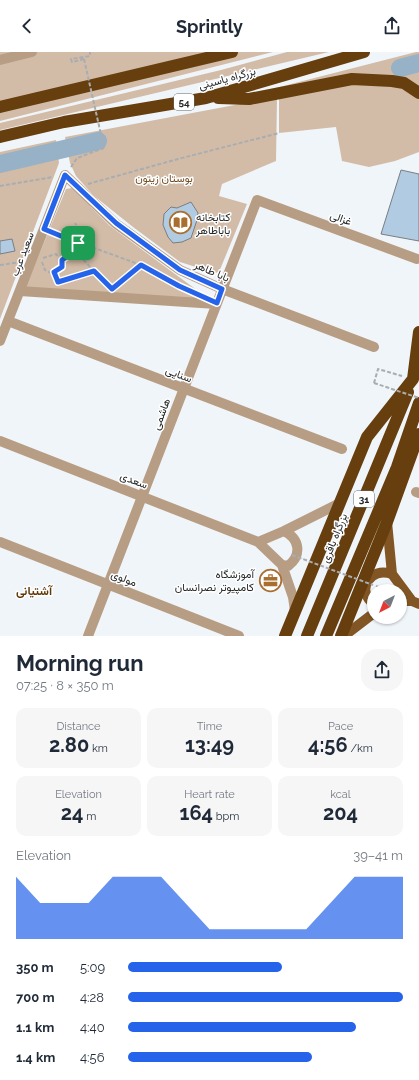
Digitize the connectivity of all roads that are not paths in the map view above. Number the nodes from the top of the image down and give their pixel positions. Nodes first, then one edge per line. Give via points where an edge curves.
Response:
1 (32, 52) edge
2 (232, 52) edge
3 (364, 52) edge
4 (0, 60) edge
5 (419, 93) edge
6 (206, 98) junction
7 (0, 107) edge
8 (0, 137) edge
9 (65, 175) joint
10 (257, 200) joint
11 (417, 259) dead end
12 (222, 289) junction
13 (20, 291) junction
14 (216, 304) junction
15 (8, 321) junction
16 (419, 332) edge
17 (0, 342) edge
18 (374, 347) dead end
19 (419, 361) edge
20 (413, 379) junction
21 (184, 388) junction
22 (419, 403) edge
23 (419, 434) edge
24 (0, 441) edge
25 (342, 449) dead end
26 (142, 496) junction
27 (340, 503) junction
28 (387, 522) junction
29 (284, 531) junction
30 (0, 542) edge
31 (258, 542) junction
32 (282, 565) junction
33 (392, 574) junction
34 (108, 584) junction
35 (367, 596) edge
36 (415, 603) edge
37 (295, 611) junction
38 (367, 618) edge
39 (88, 636) edge
40 (239, 636) edge
41 (285, 636) edge
42 (307, 636) edge
43 (326, 636) edge
44 (341, 636) edge
45 (344, 636) edge

1 - 4 street
2 - 7 highway
3 - 6 highway, بزرگراه یاسینی / 54
5 - 6 highway via 392,80 352,79 249,100
6 - 8 highway, بزرگراه یاسینی / 54 via 64,122
9 - 12 street, بابا طاهر via 116,223 180,270
9 - 13 street, سعید عرب
10 - 11 street, غزالی
10 - 12 street, هاشمی
12 - 14 street, هاشمی
12 - 18 street, بابا طاهر
13 - 14 street
13 - 15 street, سعید عرب
14 - 21 street, هاشمی
15 - 17 street, سعید عرب
15 - 21 street, سنایی
16 - 20 highway
19 - 20 highway, بزرگراه باقری / 31
20 - 27 highway via 367,437
20 - 42 highway, بزرگراه باقری / 31
21 - 25 street, سنایی
21 - 26 street, هاشمی
22 - 43 highway, 31 via 396,467
23 - 28 highway
24 - 26 street, سعدی
26 - 31 street, سعدی
26 - 34 street, هاشمی
27 - 29 street
27 - 37 highway
28 - 33 main road
28 - 44 highway
29 - 31 street
29 - 32 street via 294,539 298,551 293,562 288,566
30 - 34 street, مولوی
31 - 32 street
32 - 37 street
33 - 35 main road via 380,572 370,577 367,582
33 - 36 main road
34 - 39 street, هاشمی
34 - 40 street, مولوی
37 - 41 highway
38 - 45 main road

